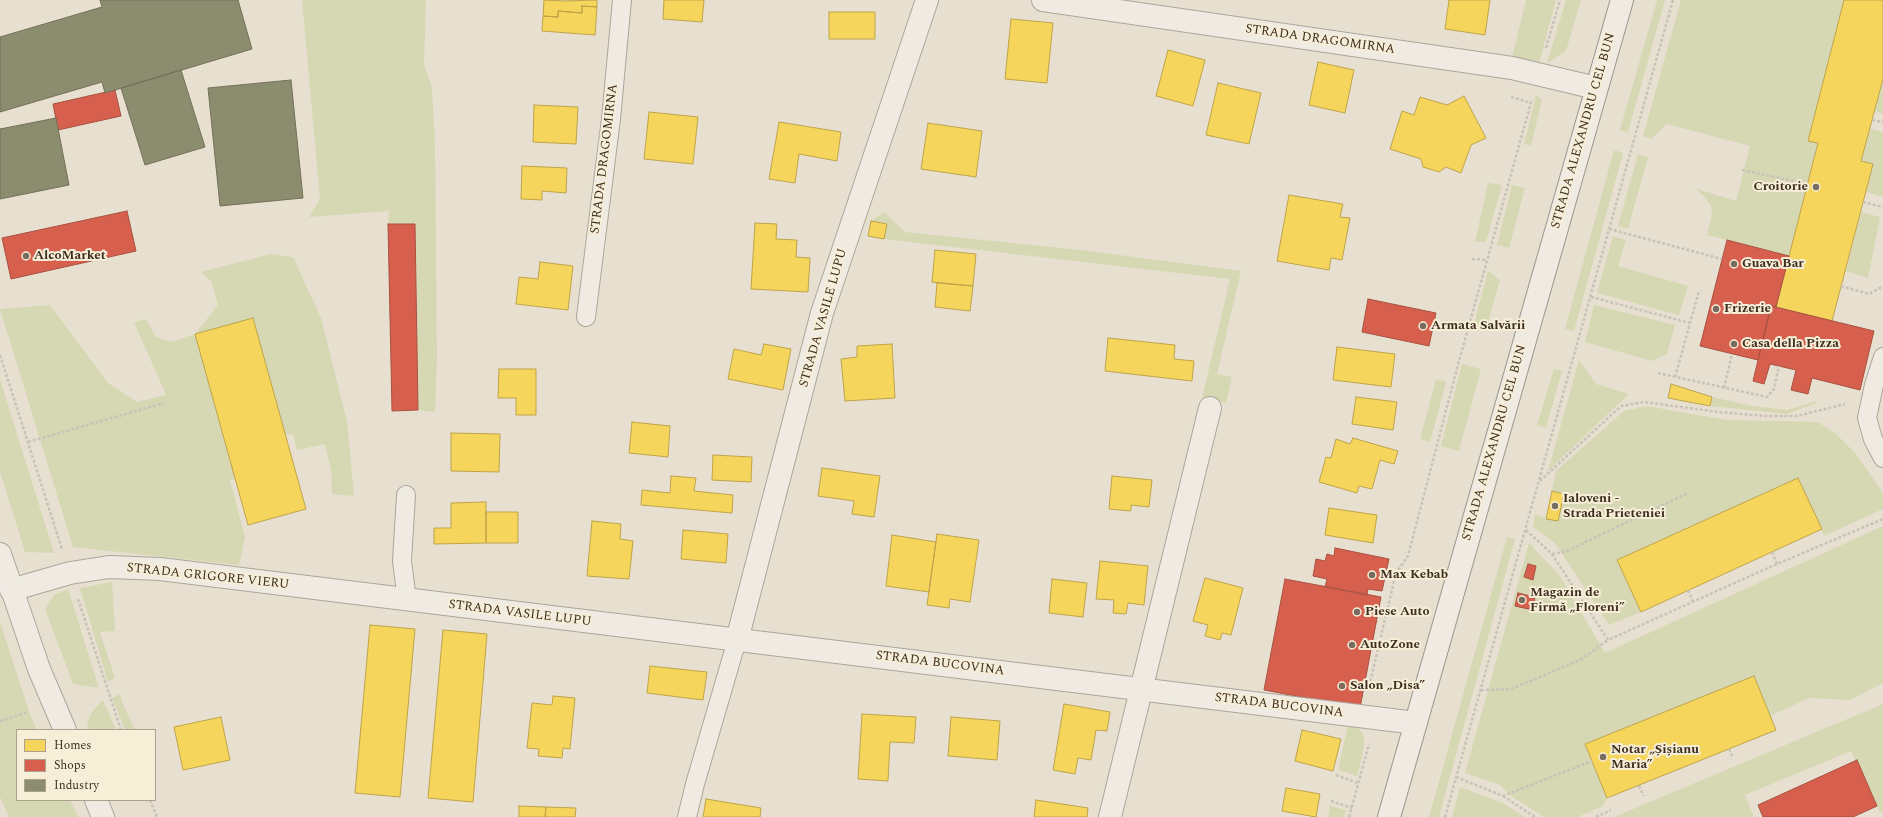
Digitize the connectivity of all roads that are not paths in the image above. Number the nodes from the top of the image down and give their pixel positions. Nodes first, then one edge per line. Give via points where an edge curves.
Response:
1 (622, 0) edge
2 (927, 0) edge
3 (1043, 0) edge
4 (1622, 0) edge
5 (1596, 88) junction
6 (586, 317) dead end
7 (1883, 357) edge
8 (1210, 408) dead end
9 (1883, 458) edge
10 (406, 495) dead end
11 (0, 554) edge
12 (11, 590) junction
13 (408, 600) junction
14 (737, 640) junction
15 (1142, 688) junction
16 (1416, 723) junction
17 (65, 729) edge
18 (96, 801) edge
19 (103, 817) edge
20 (687, 817) edge
21 (1110, 817) edge
22 (1389, 817) edge

1 - 6 lane, STRADA DRAGOMIRNA via 611,119
2 - 14 street, STRADA VASILE LUPU via 822,313
3 - 5 street, STRADA DRAGOMIRNA via 1512,68
4 - 5 street, STRADA ALEXANDRU CEL BUN
5 - 16 street, STRADA ALEXANDRU CEL BUN
7 - 9 lane via 1867,418 1873,439
8 - 15 street
10 - 13 lane via 402,561
11 - 12 street
12 - 13 street, STRADA GRIGORE VIERU via 70,573 109,567 160,569
12 - 17 street via 39,669
13 - 14 street, STRADA VASILE LUPU
14 - 15 street, STRADA BUCOVINA
14 - 20 lane, STRADA VASILE LUPU
15 - 16 street, STRADA BUCOVINA
15 - 21 street
16 - 22 street, STRADA ALEXANDRU CEL BUN
18 - 19 street

